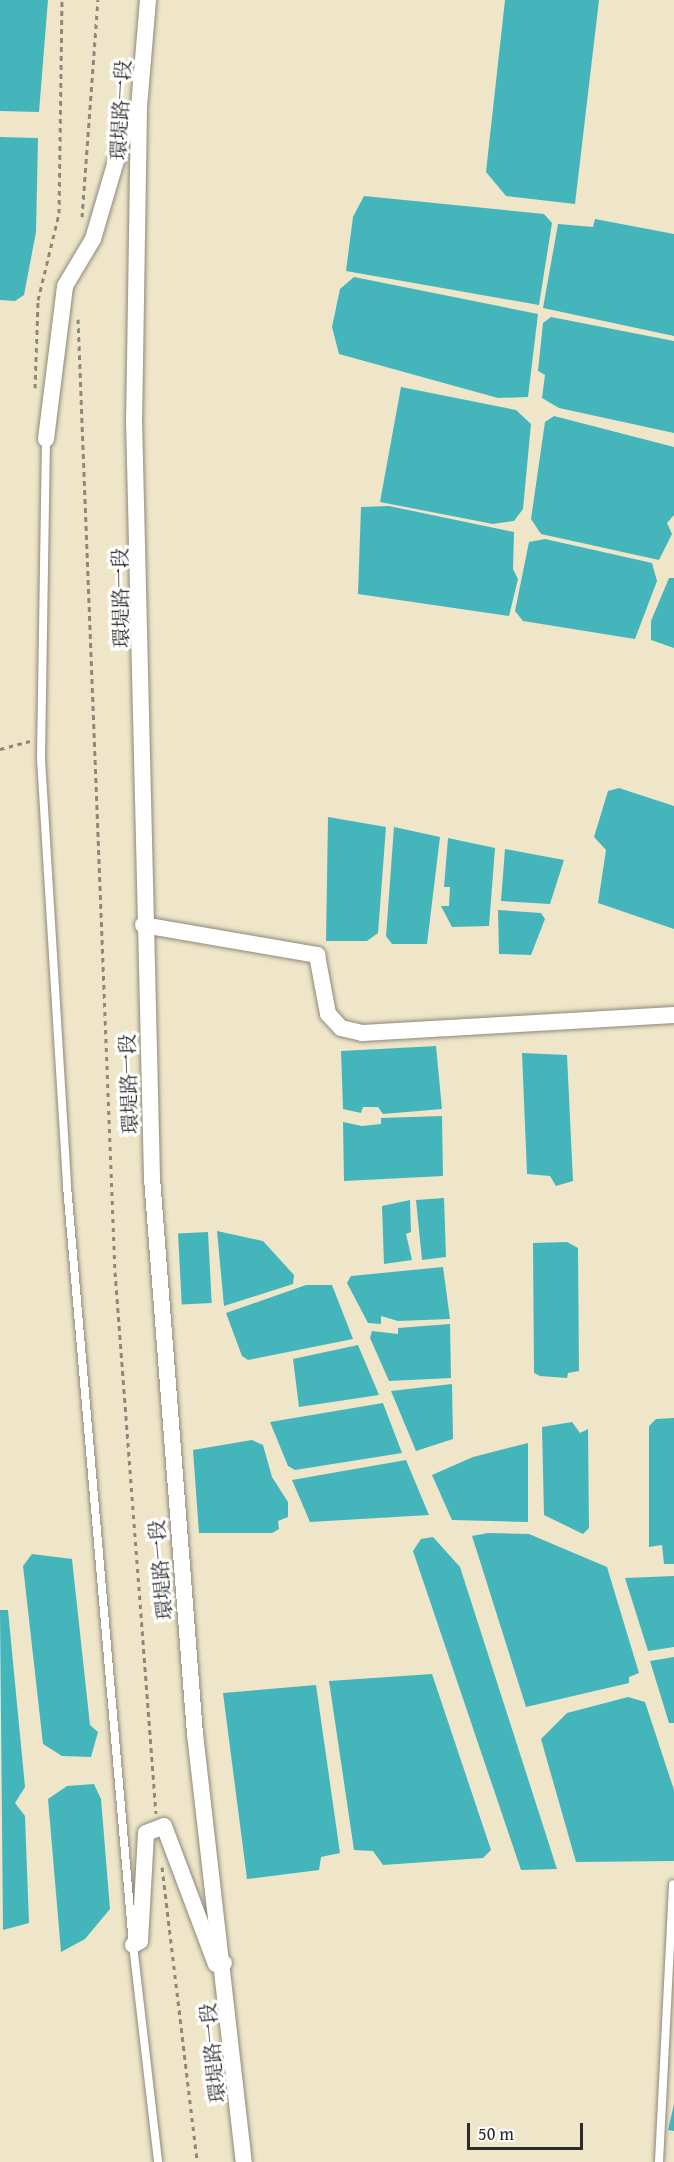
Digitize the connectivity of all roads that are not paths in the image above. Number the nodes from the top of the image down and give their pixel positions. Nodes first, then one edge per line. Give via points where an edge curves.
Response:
1 (148, 0) edge
2 (139, 108) junction
3 (46, 439) joint
4 (142, 925) junction
5 (674, 1015) edge
6 (674, 1884) edge
7 (133, 1945) junction
8 (225, 1963) junction
9 (158, 2162) edge
10 (244, 2162) edge
11 (659, 2162) edge

1 - 2 street, 環堤路一段
2 - 3 street via 129,117 93,239 65,286
2 - 4 street, 環堤路一段 via 135,419 142,585
3 - 7 lane via 41,739 67,1186
4 - 5 street via 317,955 328,1014 341,1028 362,1033
4 - 8 street, 環堤路一段 via 168,1410 195,1734
6 - 11 lane
7 - 8 street via 140,1941 146,1833 164,1826 216,1964
7 - 9 lane
8 - 10 street, 環堤路一段

